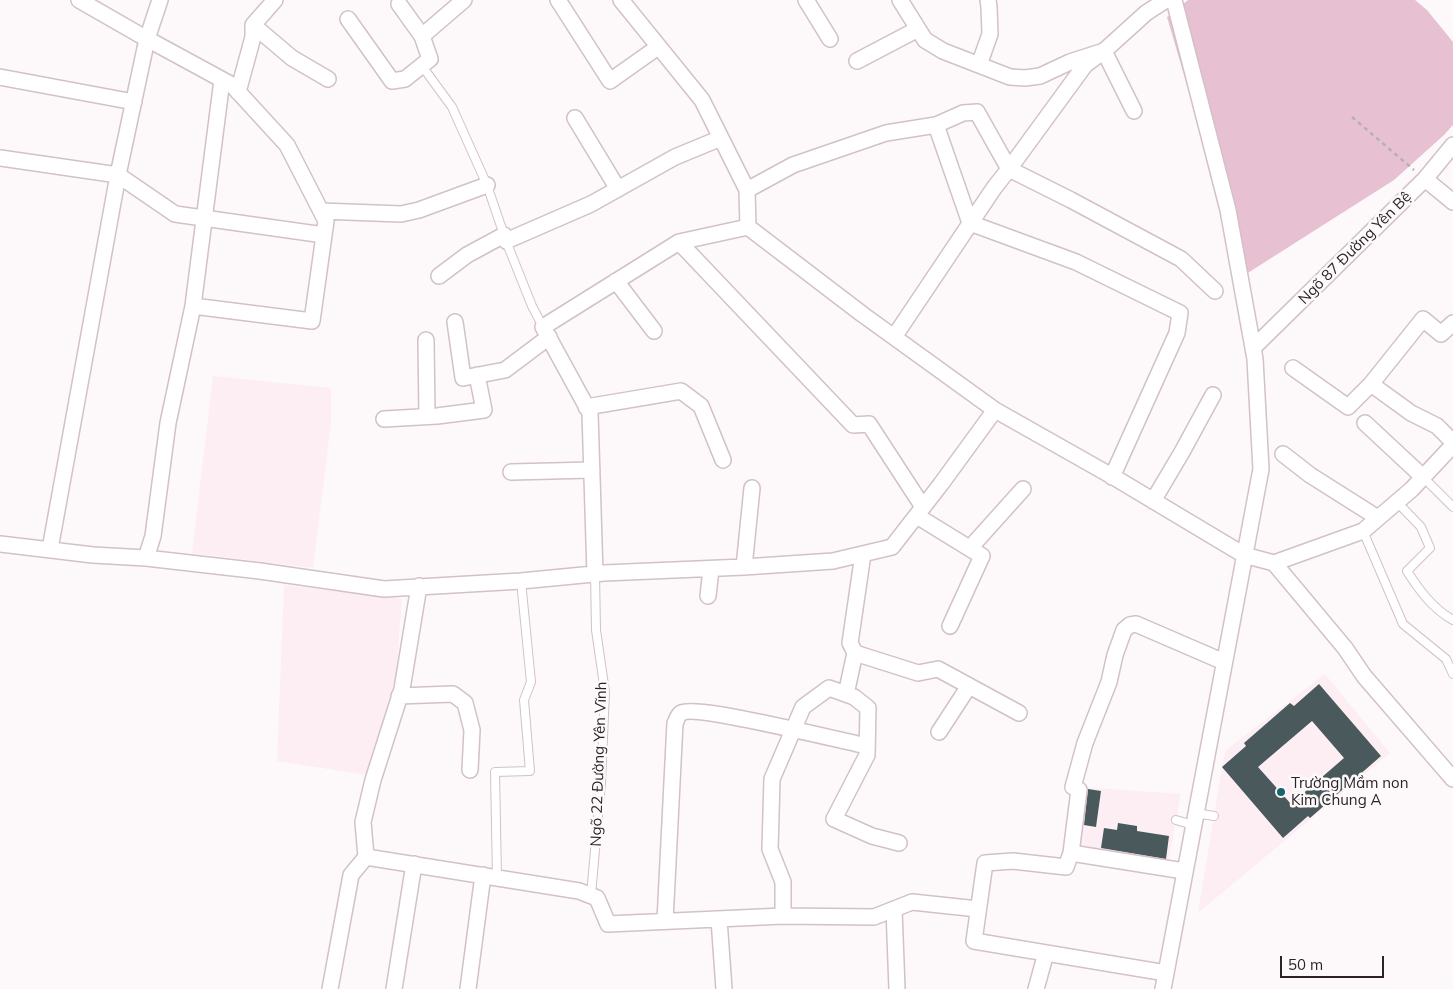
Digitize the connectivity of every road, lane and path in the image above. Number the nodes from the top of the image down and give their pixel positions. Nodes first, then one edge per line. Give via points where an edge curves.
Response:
1 (79, 0) edge
2 (160, 0) edge
3 (275, 0) edge
4 (464, 0) edge
5 (558, 0) edge
6 (621, 0) edge
7 (806, 0) edge
8 (900, 0) edge
9 (988, 0) edge
10 (1166, 0) edge
11 (1174, 0) edge
12 (399, 4) dead end
13 (348, 19) dead end
14 (254, 25) junction
15 (918, 30) junction
16 (422, 36) junction
17 (147, 39) junction
18 (830, 39) dead end
19 (658, 47) junction
20 (1104, 51) junction
21 (856, 61) dead end
22 (979, 65) junction
23 (422, 66) junction
24 (0, 77) edge
25 (328, 79) dead end
26 (222, 80) junction
27 (238, 92) junction
28 (134, 102) junction
29 (1134, 111) dead end
30 (1352, 117) dead end
31 (575, 118) dead end
32 (936, 125) junction
33 (721, 138) junction
34 (1453, 145) edge
35 (0, 158) edge
36 (1009, 169) junction
37 (118, 175) junction
38 (1425, 178) junction
39 (487, 185) junction
40 (618, 189) junction
41 (747, 190) junction
42 (1453, 202) edge
43 (321, 211) junction
44 (204, 218) junction
45 (970, 223) junction
46 (748, 227) junction
47 (324, 234) junction
48 (505, 238) junction
49 (679, 242) junction
50 (439, 276) dead end
51 (616, 281) junction
52 (1215, 291) dead end
53 (193, 306) junction
54 (455, 322) dead end
55 (1453, 323) edge
56 (546, 332) junction
57 (654, 332) dead end
58 (894, 337) junction
59 (426, 340) dead end
60 (1253, 348) junction
61 (1293, 368) dead end
62 (477, 375) junction
63 (1370, 384) junction
64 (1213, 395) dead end
65 (586, 406) junction
66 (995, 410) junction
67 (427, 416) junction
68 (384, 418) dead end
69 (1365, 423) dead end
70 (1453, 443) edge
71 (1283, 454) dead end
72 (723, 460) dead end
73 (592, 470) junction
74 (511, 472) dead end
75 (1112, 477) junction
76 (1423, 477) junction
77 (752, 488) dead end
78 (1023, 489) dead end
79 (1153, 501) junction
80 (1397, 502) junction
81 (1453, 507) edge
82 (920, 512) junction
83 (1378, 518) junction
84 (1364, 531) junction
85 (0, 544) edge
86 (970, 548) junction
87 (50, 549) junction
88 (863, 554) junction
89 (1244, 555) junction
90 (146, 558) junction
91 (1274, 563) junction
92 (744, 567) junction
93 (711, 568) junction
94 (595, 574) junction
95 (521, 582) junction
96 (419, 586) junction
97 (708, 596) dead end
98 (1453, 620) edge
99 (950, 626) dead end
100 (855, 653) junction
101 (1224, 662) junction
102 (1453, 674) edge
103 (969, 686) junction
104 (846, 694) junction
105 (399, 696) junction
106 (1019, 713) dead end
107 (793, 729) junction
108 (939, 732) dead end
109 (868, 746) junction
110 (470, 770) dead end
111 (1453, 779) edge
112 (1214, 816) dead end
113 (1194, 819) junction
114 (1176, 820) dead end
115 (899, 843) dead end
116 (1071, 853) junction
117 (366, 857) junction
118 (414, 864) junction
119 (1184, 871) junction
120 (490, 877) junction
121 (591, 895) junction
122 (894, 909) junction
123 (978, 909) junction
124 (783, 916) junction
125 (719, 919) junction
126 (665, 921) junction
127 (1046, 953) junction
128 (1166, 973) junction
129 (330, 989) edge
130 (394, 989) edge
131 (468, 989) edge
132 (724, 989) edge
133 (897, 989) edge
134 (1036, 989) edge
135 (1163, 989) edge

1 - 17 street
2 - 17 street
3 - 14 street
4 - 16 street
5 - 19 street via 610,81
6 - 19 street
7 - 18 street
8 - 15 street
9 - 22 street via 990,34
10 - 20 street via 1146,13
11 - 60 street via 1228,210
12 - 16 street
13 - 23 street via 392,81 405,80
14 - 25 street via 292,58
14 - 27 street
15 - 21 street
15 - 22 street via 925,40 944,51
16 - 23 street via 430,59
17 - 26 street
17 - 28 street
19 - 33 street via 702,100
20 - 22 street via 1040,76 1025,78 1010,77
20 - 29 street
20 - 36 street via 1085,65
23 - 39 lane via 452,107
24 - 28 street
26 - 27 street
26 - 44 street
27 - 43 street via 286,145
28 - 37 street
30 - 38 path
31 - 40 street
32 - 36 street via 963,113 977,112
32 - 41 street via 886,133 793,165
32 - 45 street
33 - 40 street
33 - 41 street
34 - 38 street, Ngõ 87 Đường Yên Bệ
35 - 37 street
36 - 45 street
36 - 52 street via 1181,259
37 - 44 street via 175,214
37 - 87 street
38 - 42 street
38 - 60 street, Ngõ 87 Đường Yên Bệ
39 - 43 street via 401,214
39 - 48 lane
40 - 48 street via 592,204
41 - 46 street
43 - 47 street via 326,220
44 - 47 street
44 - 53 street
45 - 58 street
45 - 75 street via 1076,262 1180,313 1177,333
46 - 49 street
46 - 58 street
47 - 53 street via 312,321
48 - 50 street via 467,255
48 - 56 lane
49 - 51 street
49 - 82 street via 853,425 869,424
51 - 56 street
51 - 57 street
53 - 90 street via 168,423 154,536
54 - 62 street via 463,378
55 - 63 street via 1442,334 1423,319
56 - 62 street via 506,370
56 - 65 street
58 - 66 street
59 - 67 street
60 - 89 street via 1261,469
61 - 63 street via 1348,406
62 - 67 street via 484,410
63 - 70 street via 1411,413 1437,426
64 - 79 street
65 - 72 street via 682,390 701,406
65 - 73 street via 590,413
66 - 75 street
66 - 82 street
67 - 68 street
69 - 76 street
70 - 76 street
71 - 83 street
73 - 74 street
73 - 94 street
75 - 79 street
76 - 80 street
76 - 81 lane
77 - 92 street
78 - 86 street
79 - 89 street
80 - 83 street
80 - 98 lane via 1421,527 1430,548 1407,571 1442,615
82 - 86 street
82 - 88 street via 892,547
83 - 84 street
84 - 91 street
84 - 102 lane via 1403,624 1446,659
85 - 87 street
86 - 99 street via 982,556
87 - 90 street
88 - 92 street via 833,561
88 - 100 street via 850,643
89 - 91 street
89 - 101 street
90 - 96 street via 384,589
91 - 111 street via 1345,648 1364,676
92 - 93 street
93 - 94 street
93 - 97 street
94 - 95 street
94 - 121 lane, Ngõ 22 Đường Yên Vĩnh via 596,630 605,692
95 - 96 street
95 - 120 lane via 531,682 524,700 530,770 494,772
96 - 105 street
100 - 103 street via 918,673 938,669
100 - 104 street
101 - 113 street
101 - 116 street via 1136,624 1124,630 1072,787 1079,790
103 - 106 street
103 - 108 street
104 - 107 street via 829,688 803,707
104 - 109 street via 854,696 868,708
105 - 110 street via 452,694 465,703 472,730
105 - 117 street via 363,822
107 - 109 street
107 - 124 street via 772,779 770,850 783,882
107 - 126 street via 724,714 680,714 676,723
109 - 115 street via 867,755 834,819 872,836
112 - 113 lane
113 - 114 lane
113 - 119 street
116 - 119 street
116 - 123 street via 1066,867 1013,861 985,863
117 - 118 street
117 - 129 street via 351,875
118 - 120 street
118 - 130 street
119 - 128 street
120 - 121 street
120 - 131 street
121 - 126 street via 597,898 608,924
122 - 123 street via 912,902
122 - 124 street via 874,917
122 - 133 street
123 - 127 street via 974,941
124 - 125 street
125 - 126 street
125 - 132 street
127 - 128 street
127 - 134 street
128 - 135 street

